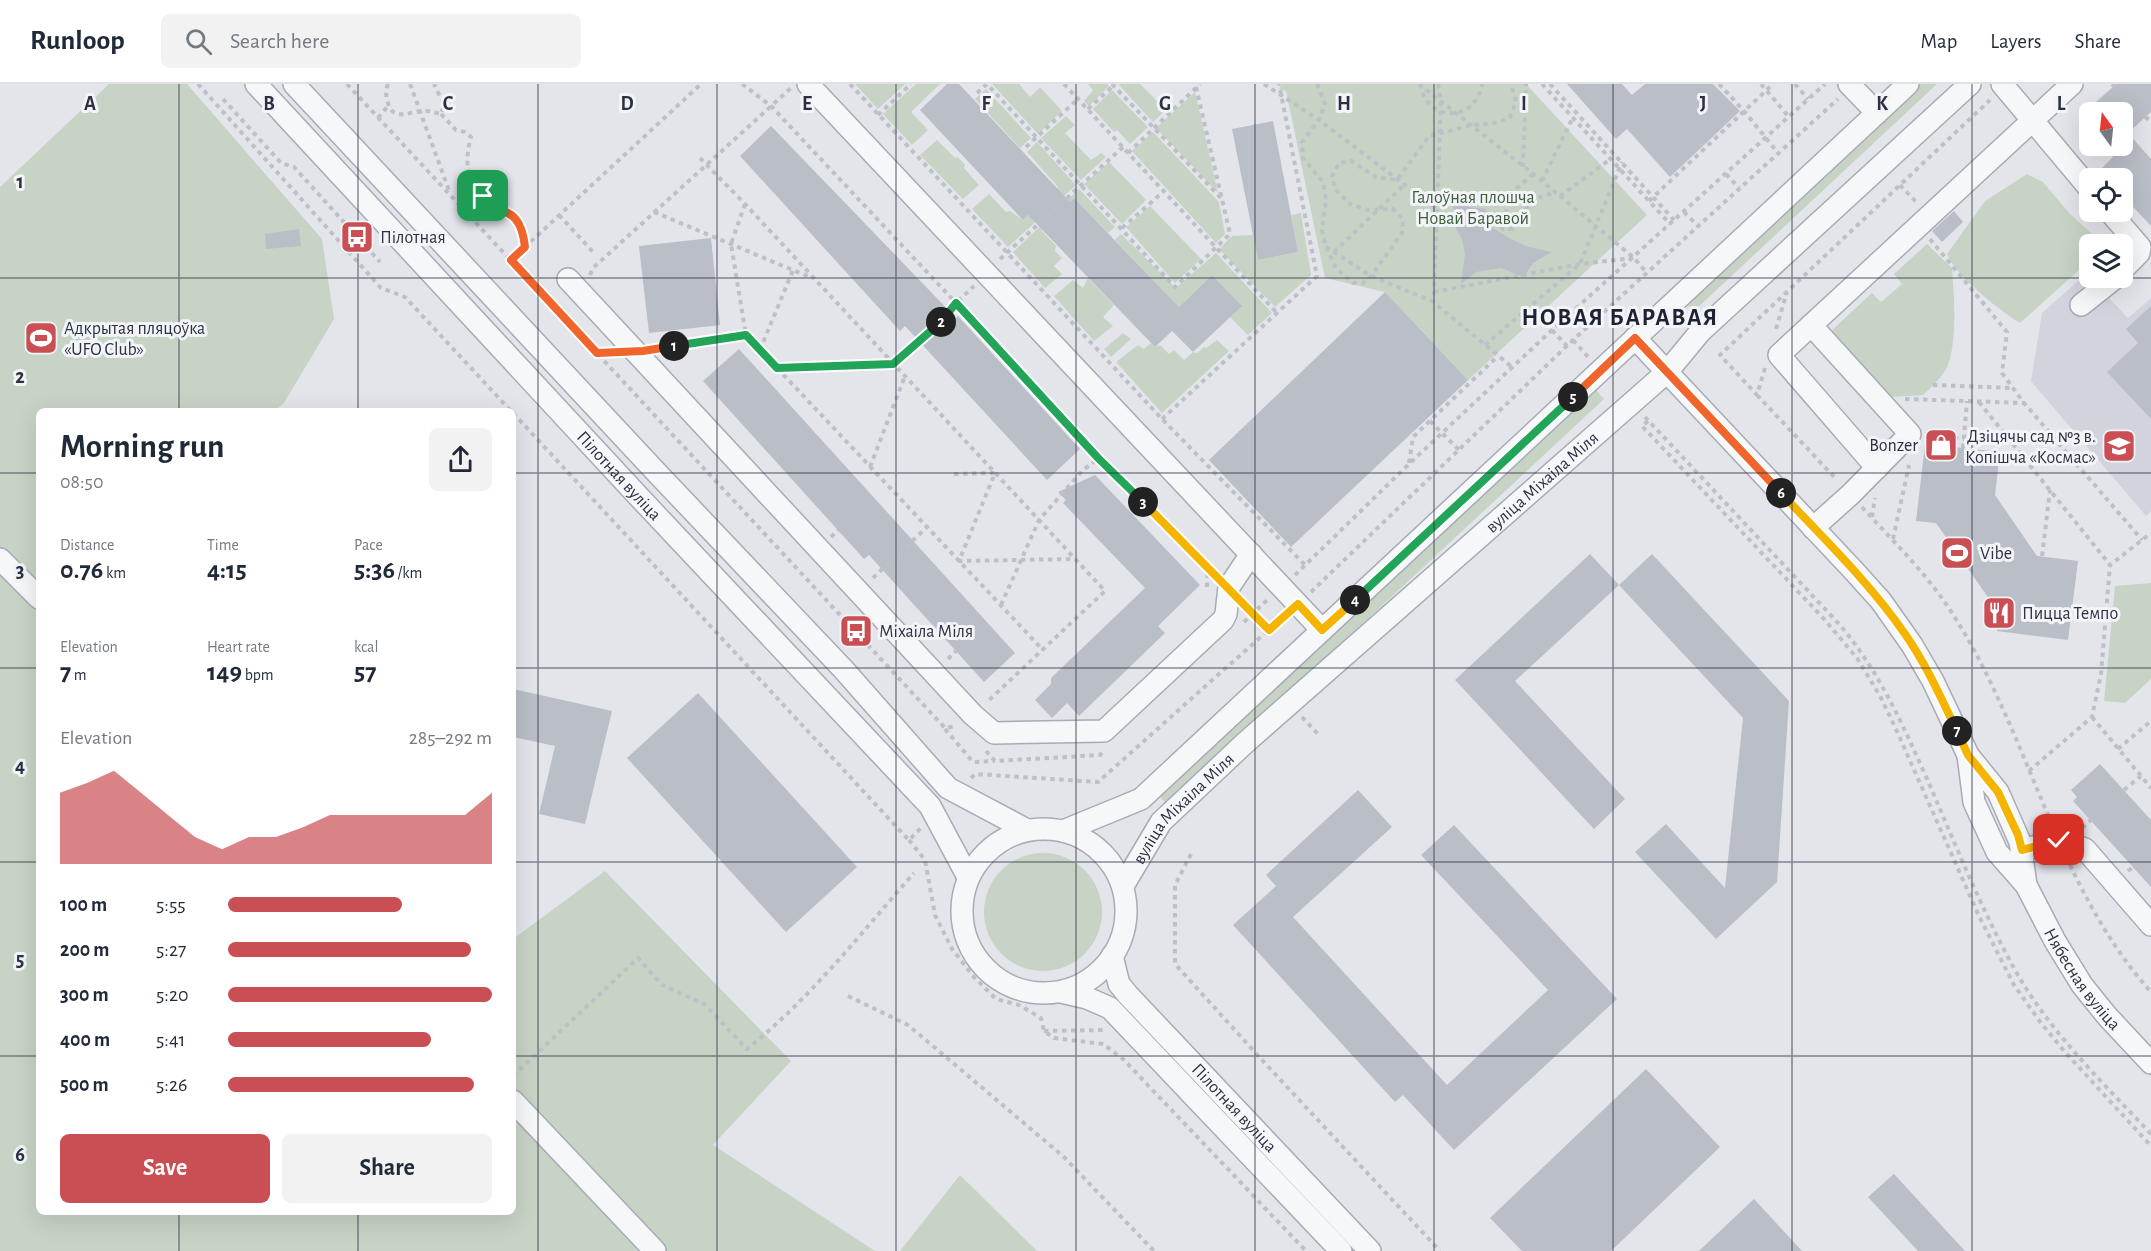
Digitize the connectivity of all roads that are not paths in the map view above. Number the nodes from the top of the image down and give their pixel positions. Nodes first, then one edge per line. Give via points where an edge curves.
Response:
1 (256, 84) edge
2 (294, 84) edge
3 (808, 84) edge
4 (1908, 84) edge
5 (1970, 84) edge
6 (2072, 84) edge
7 (1850, 85) edge
8 (2003, 85) edge
9 (1877, 113) junction
10 (2033, 119) junction
11 (2079, 175) edge
12 (2119, 222) edge
13 (2129, 234) edge
14 (2133, 239) edge
15 (2133, 258) edge
16 (568, 279) dead end
17 (2102, 288) edge
18 (2080, 305) dead end
19 (1811, 325) junction
20 (1635, 338) junction
21 (1667, 372) junction
22 (1876, 468) junction
23 (1813, 528) junction
24 (1251, 554) junction
25 (0, 560) edge
26 (36, 594) edge
27 (1322, 630) junction
28 (1968, 755) junction
29 (1028, 830) junction
30 (1064, 831) junction
31 (2022, 850) junction
32 (968, 877) junction
33 (2026, 885) junction
34 (1123, 886) junction
35 (2151, 925) edge
36 (1112, 956) junction
37 (1061, 992) junction
38 (2149, 1057) edge
39 (516, 1104) edge
40 (655, 1251) edge
41 (1341, 1251) edge
42 (1370, 1251) edge

1 - 32 street, Пілотная вуліца via 922,798 935,814
2 - 29 street, Пілотная вуліца via 844,670 948,788
3 - 24 street
4 - 9 street, вуліца Міхаіла Міля
5 - 21 street, вуліца Міхаіла Міля via 1700,333
6 - 10 street
7 - 9 street
8 - 10 street
9 - 20 street, вуліца Міхаіла Міля
10 - 11 street
10 - 19 street
12 - 13 street
14 - 15 street via 2140,247
16 - 24 street via 994,733 1104,731 1223,620 1229,587
17 - 18 street
19 - 22 street via 1779,355
19 - 22 street via 1911,434
20 - 21 street, Нябесная вуліца
20 - 27 street, вуліца Міхаіла Міля
21 - 23 street, Нябесная вуліца
21 - 34 street, вуліца Міхаіла Міля via 1245,743 1161,822
22 - 23 street
23 - 28 street, Нябесная вуліца via 1881,601 1905,633
24 - 27 street
25 - 26 street
27 - 30 street, вуліца Міхаіла Міля via 1141,800
28 - 31 street, Нябесная вуліца via 1998,792
28 - 33 street, Нябесная вуліца via 1974,802 1994,847
29 - 30 street
29 - 32 street via 1003,839 982,856
30 - 34 street via 1101,851
31 - 33 street, Нябесная вуліца
31 - 35 street via 2059,840 2085,849
32 - 37 street via 961,903 963,928 972,952 988,972 1010,987 1035,993
33 - 38 street, Нябесная вуліца via 2082,985
34 - 36 street via 1127,915
36 - 37 street via 1106,966 1085,982
36 - 42 street, Пілотная вуліца via 1119,984 1128,995
37 - 41 street, Пілотная вуліца via 1110,1008
39 - 40 street

